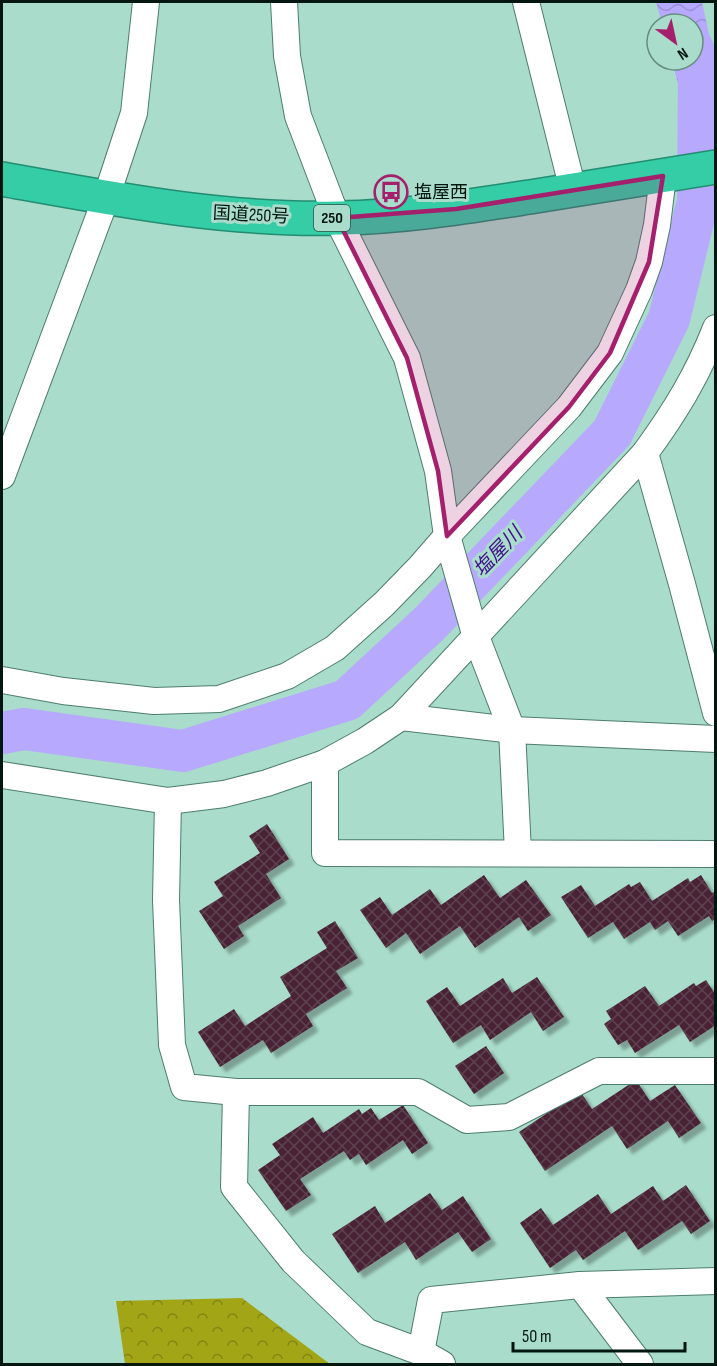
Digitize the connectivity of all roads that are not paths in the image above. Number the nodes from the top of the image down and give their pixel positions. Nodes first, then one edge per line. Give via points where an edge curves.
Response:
1 (146, 2) edge
2 (284, 2) edge
3 (526, 2) edge
4 (716, 167) edge
5 (663, 176) junction
6 (2, 179) edge
7 (573, 190) junction
8 (106, 198) junction
9 (337, 218) junction
10 (716, 328) edge
11 (645, 453) junction
12 (2, 476) edge
13 (447, 536) junction
14 (476, 634) junction
15 (2, 680) edge
16 (716, 713) edge
17 (401, 717) junction
18 (512, 730) junction
19 (716, 740) edge
20 (325, 763) junction
21 (2, 775) edge
22 (168, 801) junction
23 (518, 852) junction
24 (716, 854) edge
25 (716, 1071) edge
26 (236, 1092) junction
27 (716, 1281) edge
28 (580, 1285) junction
29 (431, 1358) edge
30 (640, 1365) edge

1 - 8 street via 134,113
2 - 9 street via 287,56 298,116
3 - 7 street
4 - 5 highway, 国道250号 / 250
5 - 7 highway, 国道250号 / 250
5 - 13 street via 649,262 610,353 569,407
6 - 8 highway, 国道250号 / 250
7 - 9 highway, 国道250号 / 250 via 456,208
8 - 9 highway, 国道250号 / 250 via 215,213
8 - 12 street
9 - 13 street via 407,357 438,471
10 - 11 street via 701,366
11 - 14 street
11 - 16 street
13 - 14 street
13 - 15 street via 384,604 335,648 287,676 219,699 154,701
14 - 17 street
14 - 18 street
17 - 18 street
17 - 20 street
18 - 19 street
18 - 23 street
20 - 22 street via 224,794
20 - 23 street via 325,853
21 - 22 street
22 - 26 street via 166,900 172,1045 184,1088
23 - 24 street
25 - 26 street via 599,1071 509,1117 467,1120 418,1092
26 - 29 street via 234,1186 293,1261 367,1332
27 - 28 street
28 - 29 street via 431,1300
28 - 30 street

